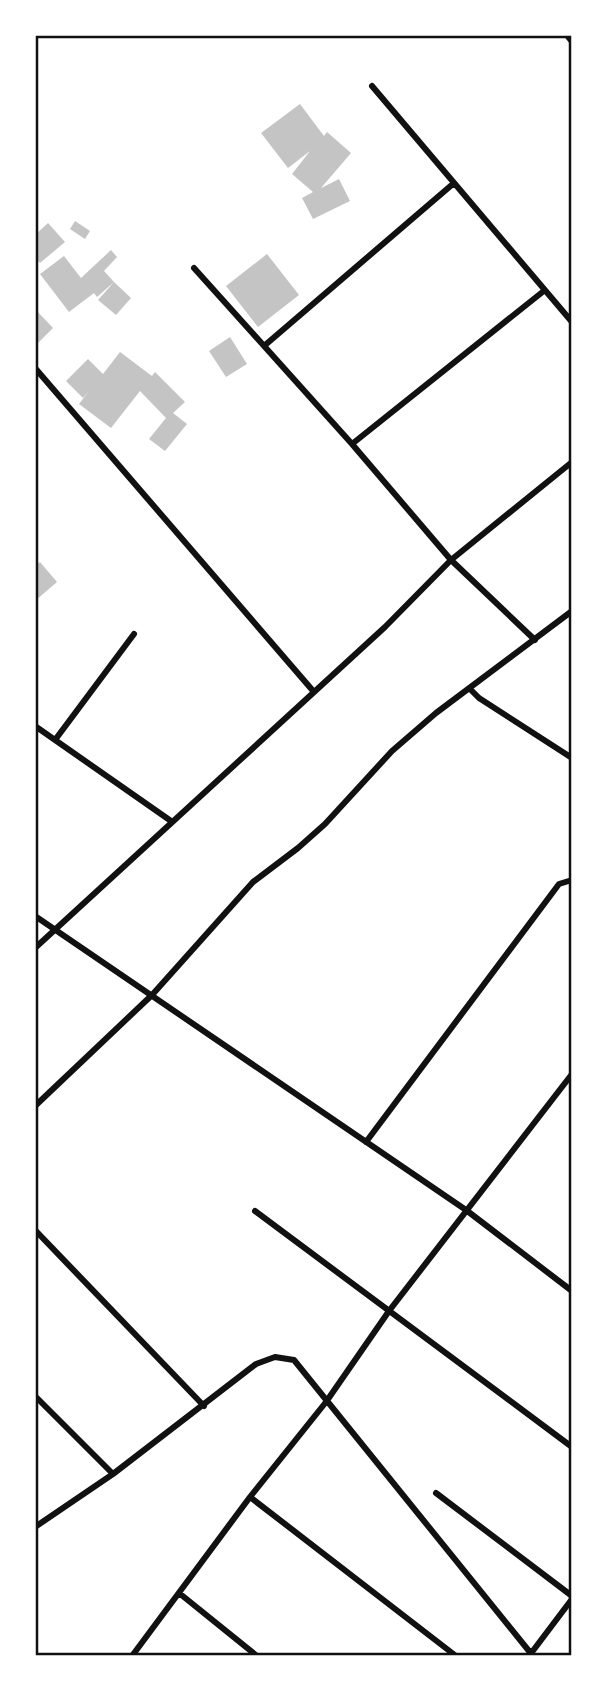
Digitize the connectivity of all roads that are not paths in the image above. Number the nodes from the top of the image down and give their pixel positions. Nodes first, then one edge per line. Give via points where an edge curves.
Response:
1 (568, 35) edge
2 (572, 40) edge
3 (372, 86) dead end
4 (454, 183) junction
5 (194, 268) dead end
6 (545, 290) junction
7 (572, 322) edge
8 (264, 346) junction
9 (35, 368) edge
10 (352, 444) junction
11 (572, 462) edge
12 (451, 560) junction
13 (572, 611) edge
14 (134, 634) dead end
15 (535, 640) junction
16 (470, 689) junction
17 (314, 692) junction
18 (35, 726) edge
19 (55, 740) junction
20 (572, 758) edge
21 (172, 821) junction
22 (572, 880) edge
23 (35, 916) edge
24 (55, 930) junction
25 (35, 948) edge
26 (152, 995) junction
27 (572, 1074) edge
28 (35, 1106) edge
29 (366, 1142) junction
30 (466, 1210) junction
31 (255, 1211) dead end
32 (35, 1230) edge
33 (572, 1279) edge
34 (569, 1289) edge
35 (389, 1311) junction
36 (35, 1396) edge
37 (326, 1402) junction
38 (204, 1406) junction
39 (572, 1447) edge
40 (113, 1474) junction
41 (436, 1493) dead end
42 (250, 1497) junction
43 (35, 1527) edge
44 (179, 1593) junction
45 (572, 1598) edge
46 (531, 1655) edge
47 (132, 1656) edge
48 (257, 1656) edge
49 (456, 1656) edge

1 - 2 main road
3 - 4 street
4 - 6 street
4 - 8 street
5 - 8 street
6 - 7 street
6 - 10 street
8 - 10 street
9 - 17 street
10 - 12 street
11 - 12 street
12 - 15 street
12 - 17 street
13 - 15 street
14 - 19 street
15 - 16 street
16 - 20 street
16 - 26 street via 392,751 325,824 253,882
17 - 21 street
18 - 19 street
19 - 21 street
21 - 24 street
22 - 29 street via 559,884
23 - 24 street
24 - 25 street
24 - 26 street
26 - 28 street
26 - 29 street
27 - 30 street
29 - 30 street
30 - 34 street
30 - 35 street
31 - 35 street
32 - 38 street
33 - 34 street
35 - 37 street
35 - 39 street
36 - 40 street
37 - 38 street via 294,1360 275,1357 256,1364
37 - 42 street
37 - 46 street
38 - 40 street
40 - 43 street
41 - 45 street
42 - 44 street
42 - 49 street
44 - 47 street
44 - 48 street
45 - 46 street

